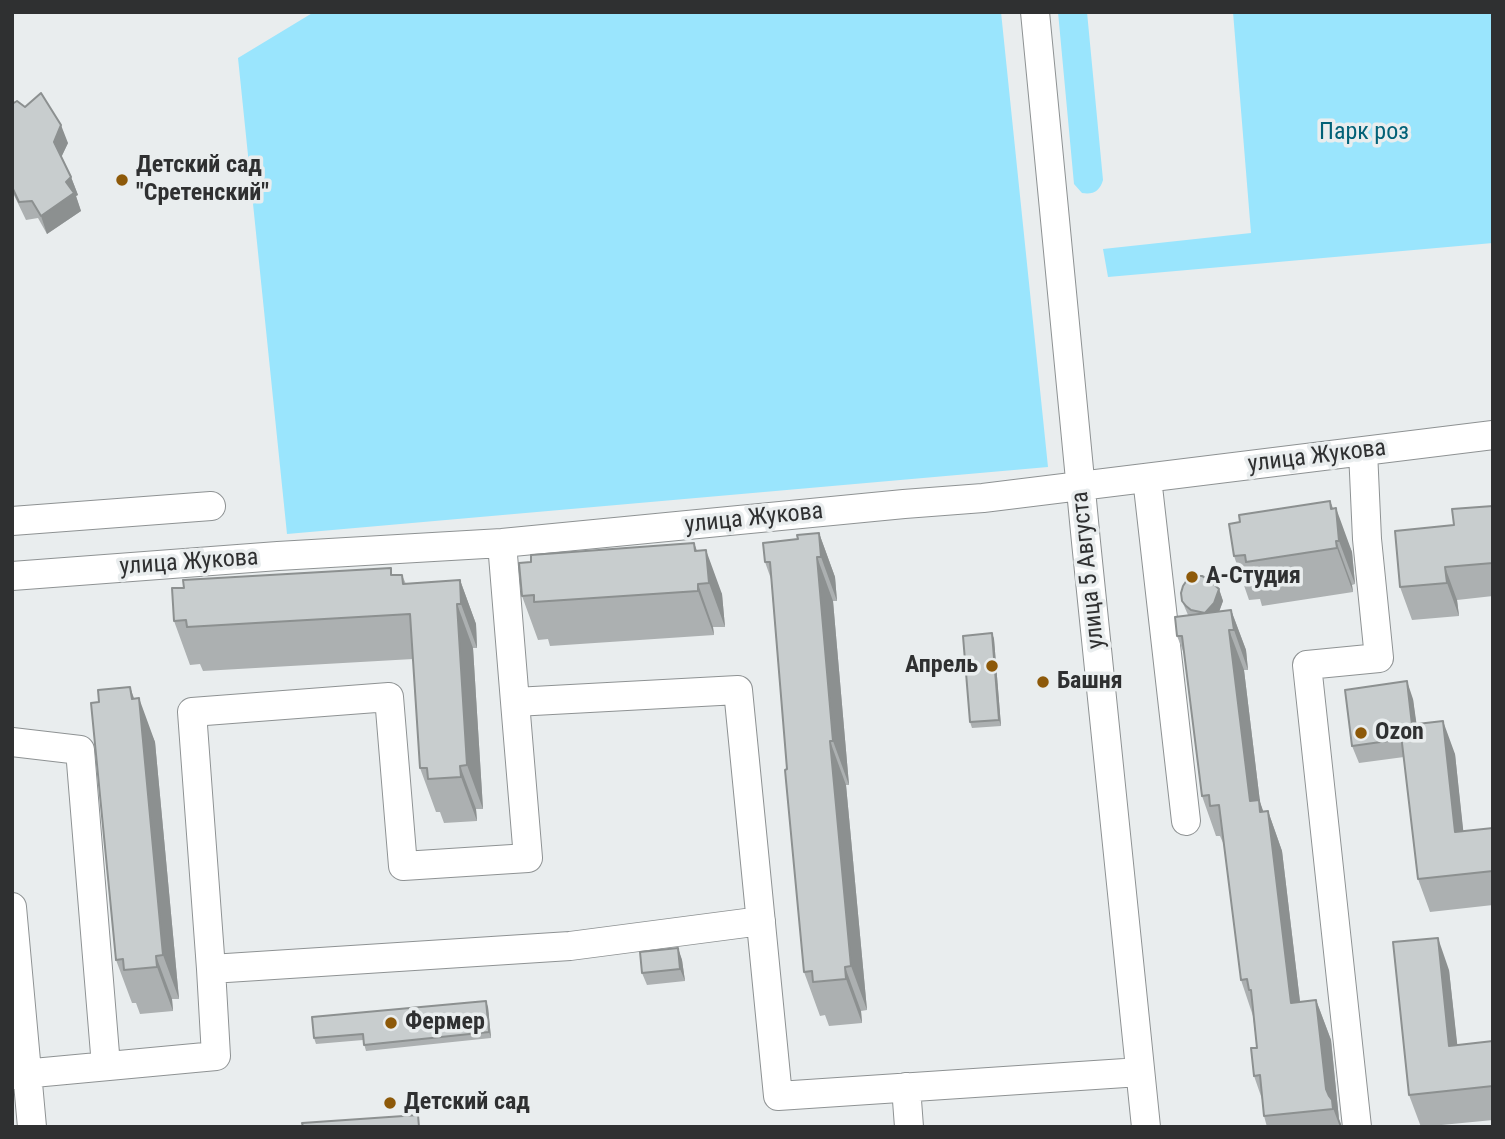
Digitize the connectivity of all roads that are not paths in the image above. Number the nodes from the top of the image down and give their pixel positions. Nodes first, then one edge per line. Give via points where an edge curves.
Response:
1 (1035, 12) edge
2 (1493, 435) edge
3 (1363, 451) junction
4 (1147, 478) junction
5 (1081, 487) junction
6 (211, 506) dead end
7 (12, 521) edge
8 (502, 543) junction
9 (12, 576) edge
10 (515, 702) junction
11 (12, 741) edge
12 (1186, 821) dead end
13 (12, 908) edge
14 (761, 921) junction
15 (211, 969) junction
16 (106, 1066) junction
17 (1140, 1072) junction
18 (20, 1074) edge
19 (906, 1087) junction
20 (32, 1127) edge
21 (909, 1127) edge
22 (1146, 1127) edge
23 (1357, 1127) edge

1 - 5 street, улица 5 Августа
2 - 3 street, улица Жукова
3 - 4 street, улица Жукова
3 - 23 street via 1379,658 1307,665
4 - 5 street, улица Жукова
4 - 12 street
5 - 8 street, улица Жукова
5 - 17 street, улица 5 Августа
6 - 7 street
8 - 9 street, улица Жукова
8 - 10 street
10 - 14 street via 738,690
10 - 15 street via 528,858 403,866 389,697 192,712
11 - 16 street via 80,750
13 - 18 street
14 - 15 street via 570,946
14 - 19 street via 778,1096
15 - 16 street via 216,1056
16 - 18 street
17 - 19 street
17 - 22 street, улица 5 Августа
18 - 20 street
19 - 21 street

